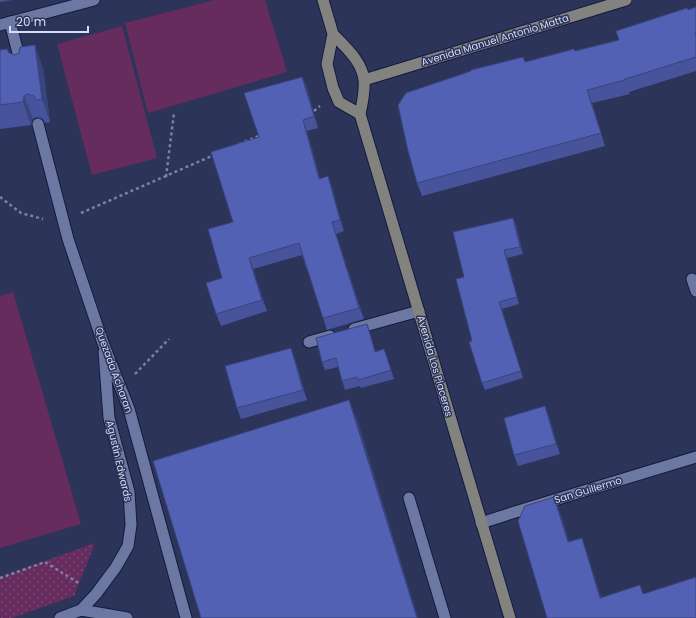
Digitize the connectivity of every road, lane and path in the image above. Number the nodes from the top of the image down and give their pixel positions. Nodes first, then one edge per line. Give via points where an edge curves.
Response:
1 (94, 0) edge
2 (323, 0) edge
3 (626, 0) edge
4 (5, 23) edge
5 (333, 34) junction
6 (22, 71) edge
7 (364, 80) junction
8 (174, 113) dead end
9 (360, 114) junction
10 (38, 124) edge
11 (259, 136) edge
12 (236, 146) edge
13 (214, 155) edge
14 (166, 177) junction
15 (0, 197) edge
16 (62, 218) junction
17 (692, 279) dead end
18 (696, 291) edge
19 (419, 311) junction
20 (169, 339) dead end
21 (309, 342) dead end
22 (103, 343) junction
23 (121, 389) junction
24 (696, 458) edge
25 (409, 498) dead end
26 (481, 523) junction
27 (0, 578) edge
28 (96, 594) junction
29 (81, 610) junction
30 (60, 618) edge
31 (126, 618) edge
32 (186, 618) edge
33 (445, 618) edge
34 (510, 618) edge

1 - 4 street
2 - 5 main road, Avenida Los Placeres
3 - 7 main road, Avenida Manuel Antonio Matta
4 - 6 street
5 - 7 main road, Avenida Los Placeres via 352,54
5 - 9 main road, Avenida Los Placeres via 327,64 332,88 339,102
7 - 9 main road, Avenida Los Placeres
8 - 14 path
9 - 19 main road, Avenida Los Placeres
10 - 16 street, Quezada Acharan
11 - 12 path
13 - 14 path
14 - 16 path via 86,212
15 - 16 path via 21,213 41,220
16 - 22 street, Quezada Acharan
17 - 18 street
19 - 21 street
19 - 26 main road, Avenida Los Placeres
20 - 23 path
22 - 23 street, Quezada Acharan
22 - 28 street, Agustín Edwards via 108,418 128,492 131,525 128,546
23 - 32 street, Quezada Acharan via 129,409
24 - 26 street, San Guillermo
25 - 33 street
26 - 34 main road, Avenida Los Placeres
27 - 28 path via 45,562
28 - 29 street, Agustín Edwards
29 - 30 street, Agustín Edwards
29 - 31 street

